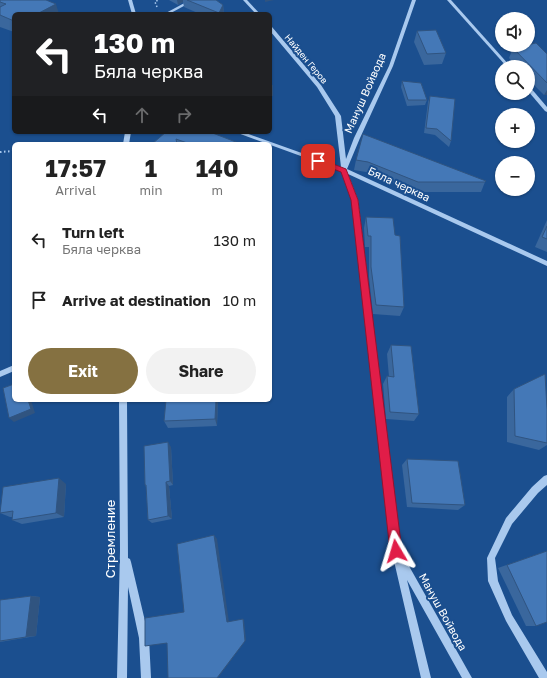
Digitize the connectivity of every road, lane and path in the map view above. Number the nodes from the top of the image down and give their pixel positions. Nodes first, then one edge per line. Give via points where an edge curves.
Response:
1 (130, 0) edge
2 (193, 0) edge
3 (245, 0) edge
4 (414, 0) edge
5 (449, 0) edge
6 (133, 12) edge
7 (170, 12) edge
8 (256, 12) edge
9 (272, 30) edge
10 (503, 60) edge
11 (535, 96) edge
12 (547, 110) edge
13 (244, 134) edge
14 (266, 142) edge
15 (272, 144) edge
16 (12, 151) edge
17 (0, 152) edge
18 (344, 170) junction
19 (547, 264) edge
20 (12, 369) edge
21 (0, 374) edge
22 (122, 402) edge
23 (547, 479) edge
24 (124, 551) junction
25 (396, 551) junction
26 (122, 678) edge
27 (146, 678) edge
28 (426, 678) edge
29 (467, 678) edge
30 (545, 678) edge

1 - 6 street
2 - 7 street
3 - 8 street
4 - 18 street, Мануш Войвода via 391,66
5 - 10 street
9 - 18 street, Найден Геров via 319,86 338,116
11 - 12 street
13 - 14 street, Бяла черква
15 - 18 street, Бяла черква
16 - 17 path
18 - 19 street, Бяла черква
18 - 25 street, Мануш Войвода via 355,200
20 - 21 street
22 - 24 street, Стремление
23 - 30 street via 509,520 491,558 493,581 509,618
24 - 26 street, Стремление
24 - 27 street via 144,638
25 - 28 street
25 - 29 street, Мануш Войвода

